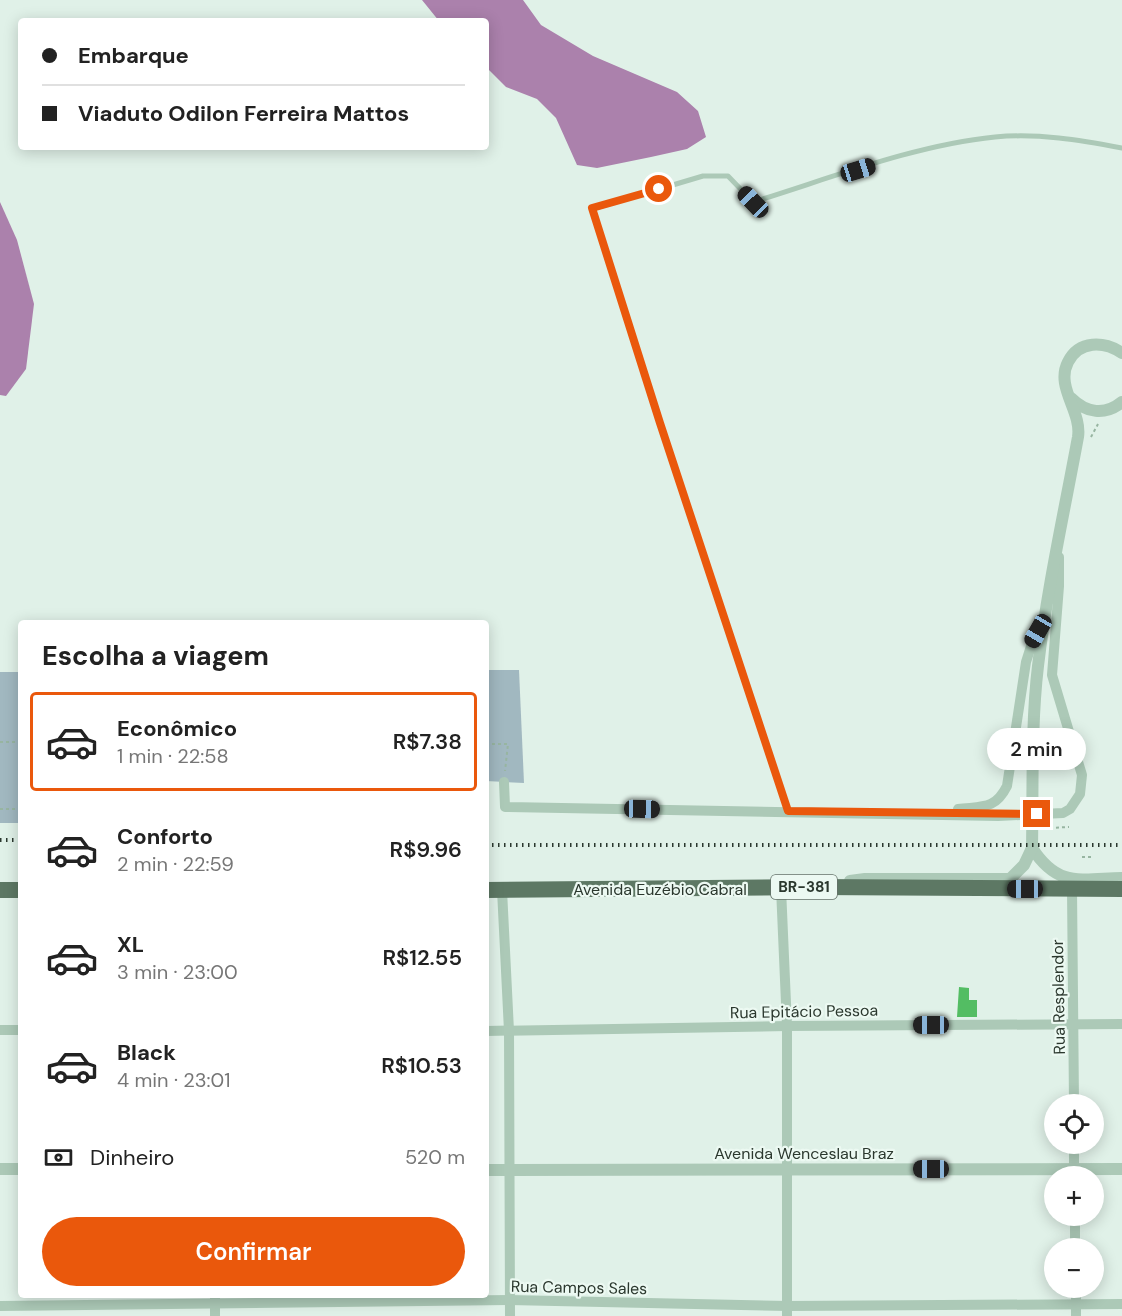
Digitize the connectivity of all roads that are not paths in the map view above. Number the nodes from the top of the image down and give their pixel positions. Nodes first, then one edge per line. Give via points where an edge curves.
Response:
1 (1122, 148) edge
2 (1122, 354) edge
3 (1070, 397) junction
4 (1119, 404) edge
5 (1079, 430) junction
6 (1059, 546) junction
7 (1045, 619) junction
8 (504, 782) road end
9 (788, 811) junction
10 (940, 813) junction
11 (1032, 848) junction
12 (1122, 878) edge
13 (817, 887) junction
14 (781, 888) junction
15 (1072, 889) junction
16 (1122, 889) edge
17 (0, 890) edge
18 (18, 890) edge
19 (494, 890) edge
20 (1074, 1024) junction
21 (1122, 1024) edge
22 (787, 1026) junction
23 (0, 1030) edge
24 (18, 1030) edge
25 (489, 1031) edge
26 (509, 1031) junction
27 (1074, 1094) edge
28 (1122, 1168) edge
29 (0, 1169) edge
30 (18, 1169) edge
31 (788, 1169) junction
32 (489, 1170) edge
33 (510, 1170) junction
34 (1104, 1170) edge
35 (1044, 1173) edge
36 (214, 1298) edge
37 (1076, 1298) edge
38 (509, 1300) junction
39 (1076, 1304) junction
40 (1122, 1304) edge
41 (0, 1306) edge
42 (787, 1311) edge
43 (215, 1316) edge
44 (510, 1316) edge
45 (1076, 1316) edge

1 - 9 lane via 1066,138 997,137 942,144 753,202 728,176 703,176 592,208
2 - 3 street via 1103,344 1081,348 1067,364 1064,375
3 - 4 street via 1089,410 1100,412
3 - 5 street
4 - 5 street
5 - 6 street
6 - 7 street
6 - 10 street via 1052,675 1080,768 1082,785 1078,799 1070,809 1057,814
7 - 10 street via 1026,662 1007,786 1001,798 984,807
7 - 11 street via 1038,668
8 - 9 street via 505,807
9 - 10 street
11 - 12 street via 1048,868 1064,879
11 - 13 street via 1024,865 1010,879 865,879
13 - 14 main road, Avenida Euzébio Cabral / BR-381
13 - 15 main road, Avenida Euzébio Cabral / BR-381
14 - 19 main road, Avenida Euzébio Cabral / BR-381
14 - 22 street
15 - 16 main road, Avenida Euzébio Cabral / BR-381
15 - 20 street, Rua Resplendor
17 - 18 main road
19 - 26 street
20 - 21 street, Rua Epitácio Pessoa
20 - 22 street, Rua Epitácio Pessoa
20 - 27 street, Rua Resplendor
22 - 26 street, Rua Epitácio Pessoa
22 - 31 street
23 - 24 street
25 - 26 street, Rua Epitácio Pessoa
26 - 33 street
28 - 34 street, Avenida Wenceslau Braz
29 - 30 street
31 - 33 street, Avenida Wenceslau Braz
31 - 35 street, Avenida Wenceslau Braz
31 - 42 street
32 - 33 street, Avenida Wenceslau Braz
33 - 38 street
36 - 38 street, Rua Campos Sales
36 - 41 street, Rua Campos Sales
36 - 43 street
37 - 39 street
38 - 42 street, Rua Campos Sales
38 - 44 street
39 - 40 street, Rua Campos Sales
39 - 42 street, Rua Campos Sales
39 - 45 street

